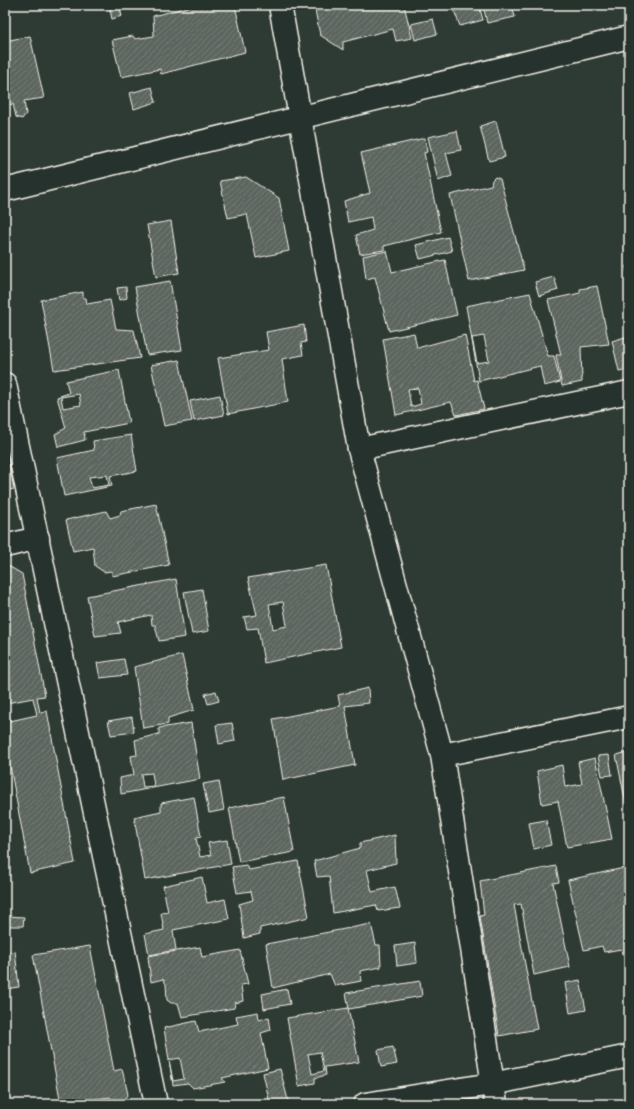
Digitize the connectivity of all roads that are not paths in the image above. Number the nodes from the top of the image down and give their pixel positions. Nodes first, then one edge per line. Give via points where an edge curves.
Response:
1 (280, 5) edge
2 (629, 37) edge
3 (300, 119) junction
4 (5, 190) edge
5 (5, 384) edge
6 (629, 392) edge
7 (359, 449) junction
8 (38, 538) junction
9 (5, 546) edge
10 (629, 717) edge
11 (442, 755) junction
12 (629, 1056) edge
13 (494, 1094) edge
14 (156, 1104) edge
15 (365, 1104) edge

1 - 3 street
2 - 3 street
3 - 4 street
3 - 7 street
5 - 8 street
6 - 7 street
7 - 11 street
8 - 9 street
8 - 14 street
10 - 11 street
11 - 13 street
12 - 13 street
13 - 15 street

